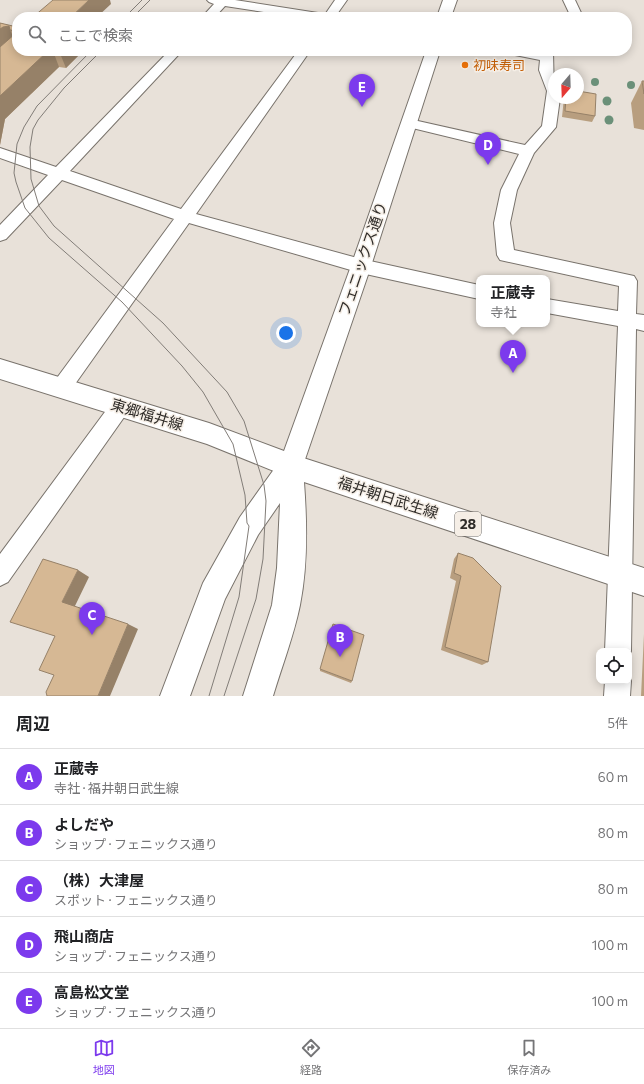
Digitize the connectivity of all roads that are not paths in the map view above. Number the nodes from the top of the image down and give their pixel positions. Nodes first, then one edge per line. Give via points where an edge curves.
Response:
1 (341, 0) edge
2 (450, 0) edge
3 (569, 0) edge
4 (220, 1) edge
5 (212, 12) edge
6 (287, 12) edge
7 (333, 12) edge
8 (446, 12) edge
9 (575, 12) edge
10 (171, 56) edge
11 (300, 56) edge
12 (431, 56) edge
13 (547, 56) edge
14 (409, 123) junction
15 (528, 151) junction
16 (0, 153) edge
17 (59, 173) junction
18 (183, 216) junction
19 (0, 235) edge
20 (361, 266) junction
21 (476, 291) edge
22 (550, 307) edge
23 (636, 322) edge
24 (0, 369) edge
25 (61, 388) junction
26 (120, 407) junction
27 (291, 466) junction
28 (0, 574) edge
29 (632, 578) edge
30 (619, 648) edge
31 (618, 684) edge
32 (175, 696) edge
33 (258, 696) edge
34 (617, 696) edge

1 - 7 street
2 - 8 main road
3 - 9 street
4 - 5 street
4 - 6 street
10 - 17 street
11 - 18 street
12 - 14 main road, フェニックス通り
13 - 15 street via 546,70 554,91 550,128
14 - 15 street
14 - 20 main road, フェニックス通り
15 - 23 street via 509,190 502,223 506,255 628,281
16 - 17 street
17 - 18 street
17 - 19 street
18 - 20 street
18 - 25 street
20 - 21 street
20 - 27 main road, フェニックス通り
22 - 23 street
23 - 29 street
24 - 25 main road, 東郷福井線
25 - 26 main road, 東郷福井線
26 - 27 main road, 東郷福井線 via 209,434
26 - 28 street
27 - 29 main road, 福井朝日武生線 / 28
27 - 32 main road, フェニックス通り via 249,526 213,593
27 - 33 main road, フェニックス通り via 291,568 286,605
29 - 30 street
31 - 34 street

